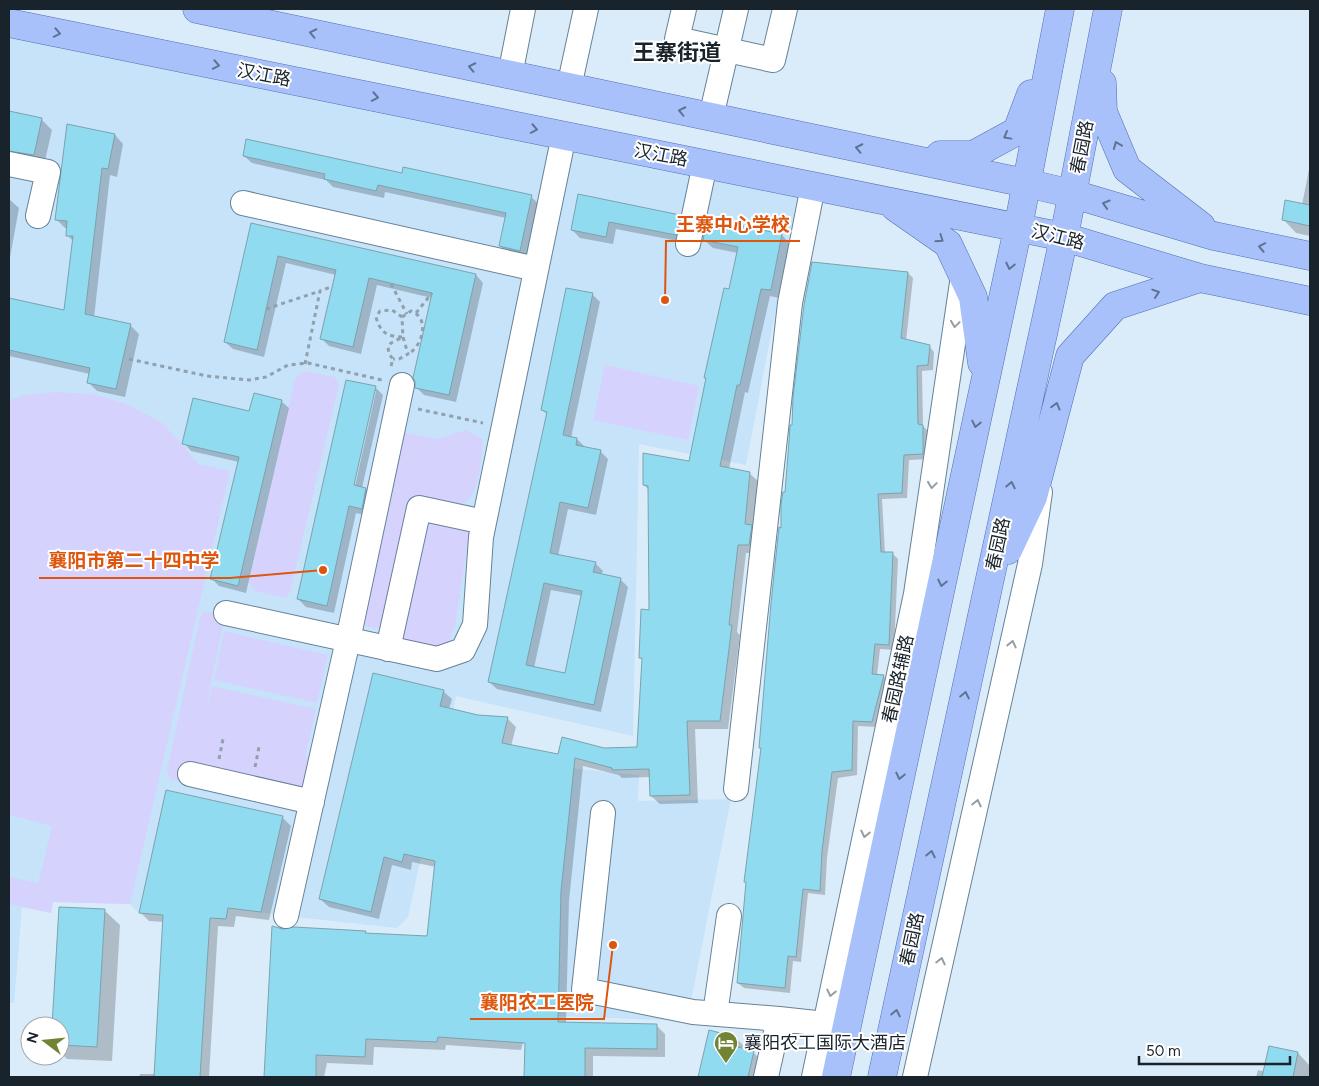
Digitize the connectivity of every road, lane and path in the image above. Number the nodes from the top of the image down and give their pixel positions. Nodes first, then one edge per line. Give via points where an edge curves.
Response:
1 (196, 9) edge
2 (523, 9) edge
3 (586, 9) edge
4 (684, 9) edge
5 (736, 9) edge
6 (785, 9) edge
7 (1108, 9) edge
8 (1058, 20) edge
9 (9, 23) edge
10 (726, 50) junction
11 (1100, 51) junction
12 (510, 75) junction
13 (569, 87) junction
14 (711, 117) junction
15 (564, 136) junction
16 (891, 155) junction
17 (9, 164) edge
18 (705, 164) junction
19 (1026, 184) junction
20 (814, 186) junction
21 (1073, 194) junction
22 (885, 201) junction
23 (244, 203) dead end
24 (38, 216) dead end
25 (1018, 228) junction
26 (1214, 236) junction
27 (1064, 237) junction
28 (688, 244) dead end
29 (1310, 256) edge
30 (536, 269) junction
31 (963, 276) junction
32 (1200, 278) junction
33 (391, 284) dead end
34 (332, 286) dead end
35 (320, 291) junction
36 (432, 293) dead end
37 (1310, 301) edge
38 (266, 309) dead end
39 (416, 312) junction
40 (407, 314) junction
41 (402, 318) junction
42 (403, 337) junction
43 (408, 354) junction
44 (393, 359) junction
45 (129, 360) dead end
46 (305, 364) junction
47 (985, 381) junction
48 (394, 383) junction
49 (417, 409) dead end
50 (503, 427) junction
51 (1048, 436) junction
52 (484, 522) junction
53 (986, 599) junction
54 (226, 613) dead end
55 (348, 640) junction
56 (388, 649) junction
57 (902, 661) junction
58 (907, 744) junction
59 (190, 774) dead end
60 (736, 789) dead end
61 (312, 802) junction
62 (603, 813) dead end
63 (286, 916) dead end
64 (729, 916) dead end
65 (715, 1014) junction
66 (779, 1019) junction
67 (825, 1024) junction
68 (766, 1077) edge
69 (814, 1077) edge
70 (836, 1077) edge
71 (882, 1077) edge
72 (915, 1077) edge

12 -> 1 main road
2 - 12 street
3 - 13 street
4 - 10 street via 677,39
5 - 10 street
6 - 10 street via 773,60
7 - 11 main road, 春园路
8 -> 16 main road via 1016,130 973,155
8 - 19 main road
9 -> 15 main road, 汉江路
10 - 14 street
11 - 21 main road, 春园路
26 -> 11 main road via 1127,169 1103,112
12 - 13 main road
14 -> 13 main road
16 -> 14 main road
15 - 18 main road, 汉江路
15 - 30 street
16 - 19 main road
17 - 24 street via 48,172
18 - 20 main road, 汉江路
18 - 28 street
19 - 21 main road
19 - 25 main road
20 - 22 main road, 汉江路
20 - 60 street via 790,304
26 -> 21 main road
21 - 27 main road, 春园路
22 - 25 main road, 汉江路
22 -> 31 main road via 948,244
23 - 30 street
25 - 27 main road, 汉江路
25 -> 47 main road
29 -> 26 main road
27 - 32 main road, 汉江路
53 -> 27 main road, 春园路
30 - 50 street
31 - 47 main road via 973,297
31 -> 57 street, 春园路辅路 via 916,594
32 - 37 main road, 汉江路
51 -> 32 main road via 1070,356 1114,306
33 - 40 path
34 - 35 path
35 - 38 path
35 - 46 path
36 - 39 path
39 - 40 path
39 - 43 path via 423,323 422,340
40 - 41 path
41 - 42 path
41 - 42 path via 392,310 380,311 376,317 378,326 386,335
42 - 43 path
42 - 44 path via 388,347 388,354
43 - 44 path
44 - 48 path
45 - 46 path via 207,376 249,380 266,377 288,365
46 - 48 path
47 -> 58 main road
48 - 55 street
49 - 50 path
50 - 52 street
51 - 53 main road via 1033,497
72 -> 51 street via 1030,564
52 - 56 street via 475,625 463,650 437,659
52 - 56 street via 419,508
71 -> 53 main road, 春园路
54 - 55 street
55 - 56 street
55 - 61 street
57 - 58 street
57 -> 67 street, 春园路辅路
58 -> 70 main road
59 - 61 street
61 - 63 street
62 - 65 street via 584,990
64 - 65 street
65 - 66 street
66 - 67 street
66 - 68 street
67 - 69 street, 春园路辅路

